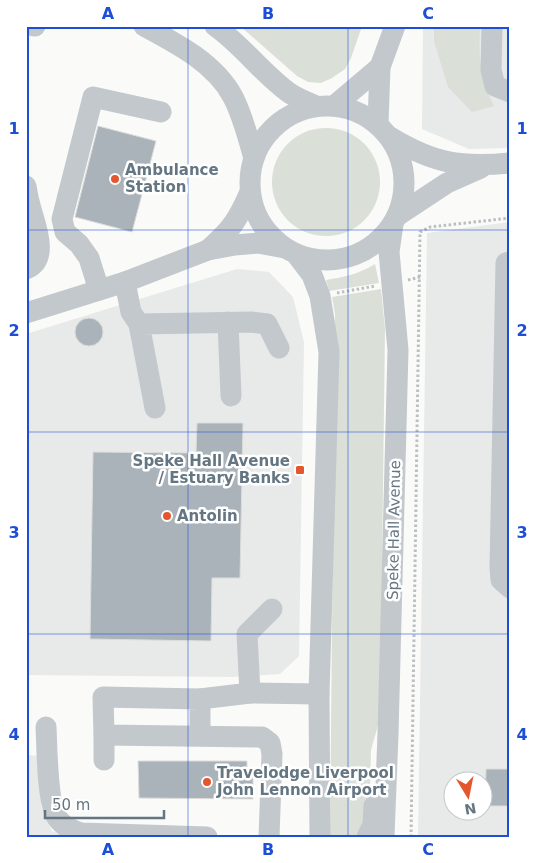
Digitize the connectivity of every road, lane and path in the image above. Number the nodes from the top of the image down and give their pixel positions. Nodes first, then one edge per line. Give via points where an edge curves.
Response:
1 (144, 26) edge
2 (215, 26) edge
3 (395, 26) edge
4 (492, 26) edge
5 (500, 61) edge
6 (380, 68) junction
7 (510, 92) edge
8 (325, 106) junction
9 (161, 112) dead end
10 (384, 130) junction
11 (254, 158) junction
12 (510, 162) edge
13 (485, 166) junction
14 (26, 186) edge
15 (250, 192) junction
16 (510, 218) edge
17 (395, 220) junction
18 (208, 250) junction
19 (291, 251) junction
20 (510, 262) edge
21 (26, 268) edge
22 (420, 277) junction
23 (125, 282) junction
24 (392, 283) junction
25 (99, 290) junction
26 (320, 296) junction
27 (508, 303) edge
28 (26, 313) edge
29 (228, 322) junction
30 (139, 324) junction
31 (279, 348) dead end
32 (231, 396) dead end
33 (155, 408) dead end
34 (510, 588) edge
35 (272, 609) dead end
36 (250, 692) junction
37 (319, 694) junction
38 (200, 699) junction
39 (46, 727) dead end
40 (388, 734) junction
41 (104, 735) junction
42 (200, 736) junction
43 (104, 760) dead end
44 (207, 837) edge
45 (269, 837) edge
46 (320, 837) edge
47 (367, 837) edge
48 (384, 837) edge
49 (411, 837) edge

1 - 11 street via 200,60 220,79 242,119
2 - 8 street via 290,94
3 - 6 street
4 - 5 street
5 - 7 street via 491,70 495,86
6 - 8 street
6 - 10 street
8 - 10 street via 357,112
8 - 11 street via 298,111 279,122 264,138
9 - 25 street via 93,97 62,219 65,232 89,258
10 - 13 street via 415,152 458,164
10 - 17 street via 399,152 404,174 404,195
11 - 15 street
12 - 13 street
13 - 17 street via 447,183
14 - 21 street via 39,254 32,266
15 - 18 street via 241,214 227,234
15 - 19 street via 256,213 268,232
16 - 22 path via 430,227 420,232
17 - 19 street via 377,242 356,254 332,260 308,258
17 - 24 street, Speke Hall Avenue via 389,252
18 - 19 street via 258,244
18 - 23 street
19 - 26 street via 312,274
20 - 27 street via 506,263
22 - 24 path
22 - 49 path
23 - 25 street
23 - 30 street via 131,312
24 - 26 path
24 - 40 street, Speke Hall Avenue via 398,350
25 - 28 street
26 - 37 street via 329,352
27 - 34 street via 500,568 501,580
29 - 30 street
29 - 31 street via 267,324
29 - 32 street
30 - 33 street
35 - 36 street via 247,634
36 - 37 street
36 - 38 street
37 - 46 street
38 - 41 street via 103,697
38 - 42 street
39 - 44 street via 52,805 57,819 70,829 81,833
40 - 47 street via 374,760 373,825
40 - 48 street, Speke Hall Avenue
41 - 42 street
41 - 43 street
42 - 45 street via 262,737 270,743

